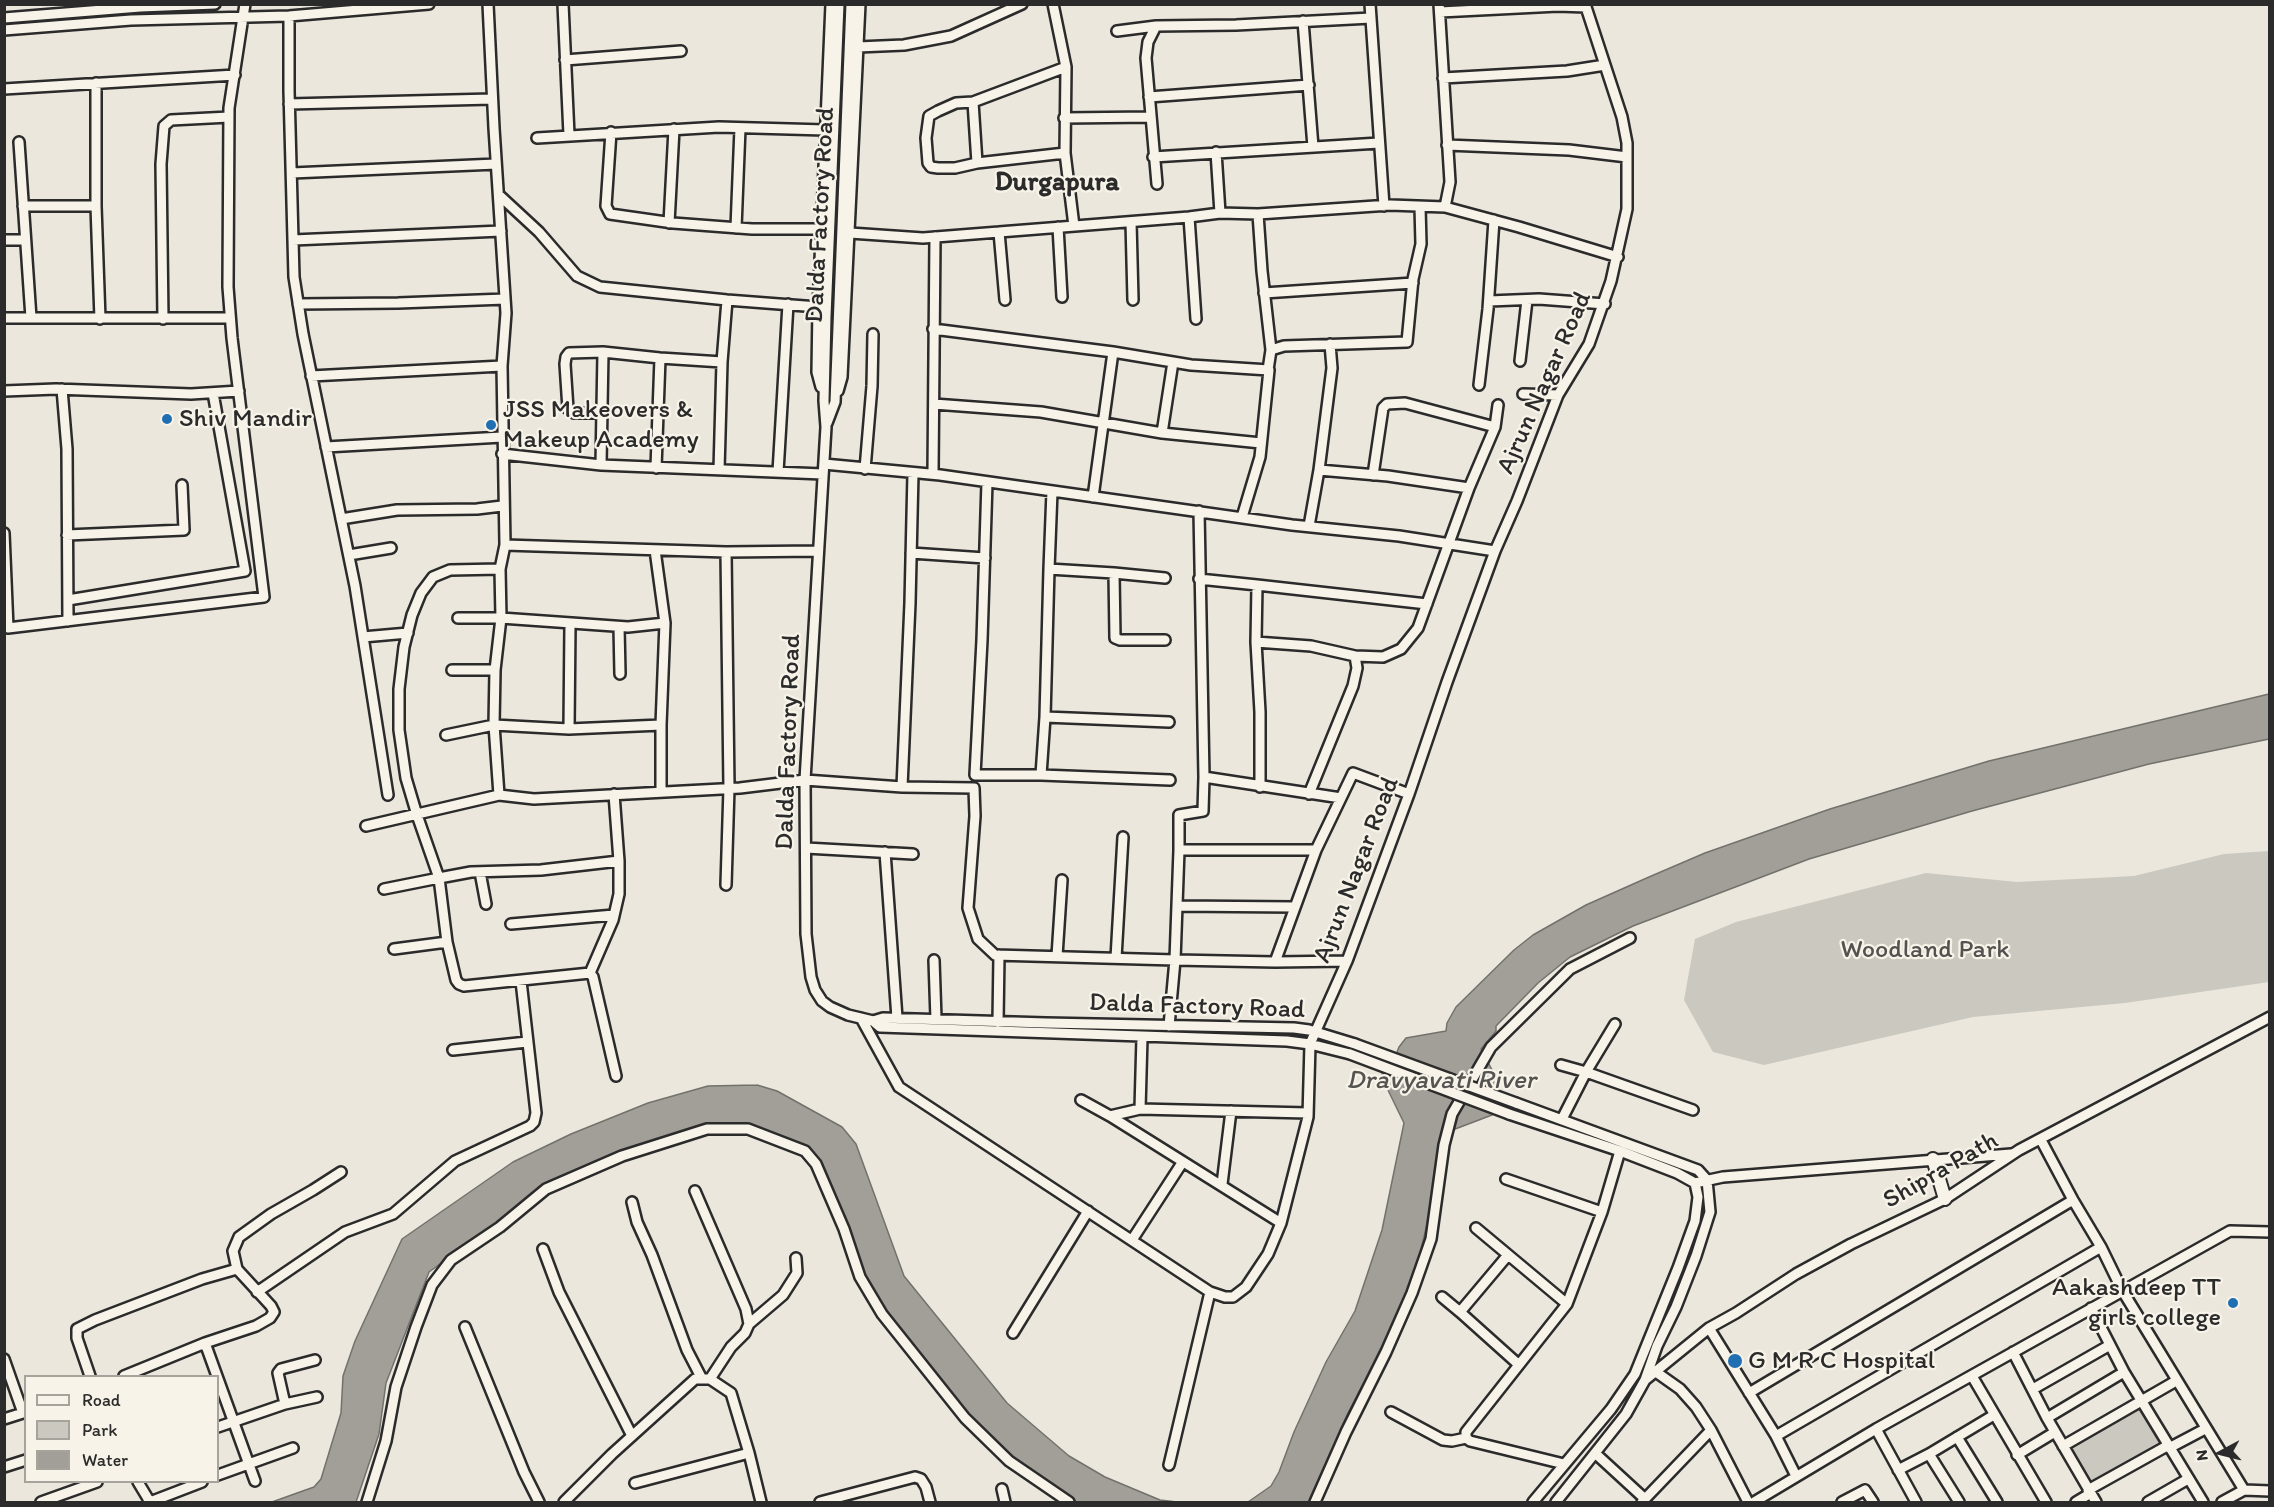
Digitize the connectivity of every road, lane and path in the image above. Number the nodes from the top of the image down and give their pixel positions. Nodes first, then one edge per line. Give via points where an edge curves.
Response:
1 (215, 4) edge
2 (244, 4) edge
3 (429, 4) edge
4 (488, 4) edge
5 (563, 4) edge
6 (831, 4) edge
7 (839, 4) edge
8 (851, 4) edge
9 (860, 4) edge
10 (1023, 4) edge
11 (1053, 4) edge
12 (1370, 4) edge
13 (386, 6) edge
14 (1586, 6) edge
15 (1439, 8) edge
16 (289, 16) junction
17 (4, 18) edge
18 (243, 18) junction
19 (1371, 18) junction
20 (1303, 21) junction
21 (1156, 26) junction
22 (4, 30) edge
23 (1117, 31) dead end
24 (858, 47) junction
25 (681, 51) dead end
26 (565, 60) junction
27 (1605, 65) junction
28 (1066, 67) junction
29 (235, 75) junction
30 (1443, 78) junction
31 (96, 83) junction
32 (1309, 85) junction
33 (4, 89) edge
34 (1149, 97) junction
35 (492, 99) junction
36 (973, 102) junction
37 (289, 104) junction
38 (229, 117) junction
39 (1151, 117) junction
40 (1064, 118) junction
41 (740, 128) junction
42 (674, 129) junction
43 (825, 130) junction
44 (611, 132) junction
45 (569, 135) junction
46 (537, 138) dead end
47 (19, 142) dead end
48 (1379, 143) junction
49 (1447, 145) junction
50 (1313, 147) junction
51 (1216, 152) junction
52 (1065, 153) junction
53 (1154, 157) junction
54 (1627, 157) junction
55 (977, 163) junction
56 (496, 164) junction
57 (292, 173) junction
58 (1156, 184) dead end
59 (499, 195) junction
60 (23, 206) junction
61 (96, 206) junction
62 (1384, 206) junction
63 (1420, 207) junction
64 (1445, 207) junction
65 (1220, 213) junction
66 (1258, 213) junction
67 (1189, 217) junction
68 (1494, 220) junction
69 (1131, 222) junction
70 (669, 223) junction
71 (1074, 226) junction
72 (736, 228) junction
73 (1058, 228) junction
74 (821, 230) junction
75 (501, 231) junction
76 (999, 232) junction
77 (850, 233) junction
78 (935, 237) junction
79 (4, 240) edge
80 (25, 240) junction
81 (293, 240) junction
82 (1618, 257) junction
83 (1413, 284) junction
84 (1264, 293) junction
85 (1062, 297) dead end
86 (506, 299) junction
87 (727, 300) junction
88 (1005, 300) dead end
89 (1133, 300) dead end
90 (1527, 300) junction
91 (1489, 301) junction
92 (788, 303) junction
93 (298, 304) junction
94 (1605, 304) junction
95 (818, 307) junction
96 (4, 318) edge
97 (31, 318) junction
98 (230, 318) junction
99 (100, 319) junction
100 (163, 319) junction
101 (1196, 319) dead end
102 (933, 329) junction
103 (873, 334) dead end
104 (1330, 344) junction
105 (1271, 350) junction
106 (603, 352) junction
107 (1113, 352) junction
108 (660, 358) junction
109 (1520, 361) dead end
110 (722, 362) junction
111 (1173, 362) junction
112 (502, 366) junction
113 (1269, 370) junction
114 (311, 376) junction
115 (1479, 385) dead end
116 (62, 389) junction
117 (4, 391) edge
118 (239, 391) junction
119 (213, 393) junction
120 (1523, 394) dead end
121 (1558, 395) junction
122 (824, 401) junction
123 (835, 402) junction
124 (934, 404) junction
125 (1498, 405) dead end
126 (602, 413) junction
127 (1103, 423) junction
128 (826, 427) junction
129 (1495, 427) junction
130 (1162, 433) junction
131 (502, 437) junction
132 (1261, 442) junction
133 (326, 447) junction
134 (502, 454) junction
135 (824, 464) junction
136 (601, 465) junction
137 (656, 468) junction
138 (865, 469) junction
139 (719, 470) junction
140 (1319, 470) junction
141 (778, 472) junction
142 (913, 473) junction
143 (823, 474) junction
144 (933, 474) junction
145 (1373, 475) junction
146 (987, 482) junction
147 (182, 486) dead end
148 (1469, 488) junction
149 (1052, 491) junction
150 (1093, 497) junction
151 (502, 506) junction
152 (1199, 511) junction
153 (1242, 517) junction
154 (341, 519) junction
155 (1309, 526) junction
156 (4, 533) edge
157 (67, 535) junction
158 (257, 535) junction
159 (239, 538) junction
160 (505, 545) junction
161 (1448, 545) junction
162 (391, 548) dead end
163 (655, 550) junction
164 (817, 550) junction
165 (1495, 551) junction
166 (726, 552) junction
167 (911, 553) junction
168 (348, 555) junction
169 (985, 558) junction
170 (500, 569) junction
171 (1049, 569) junction
172 (1114, 573) junction
173 (1165, 578) dead end
174 (1199, 579) junction
175 (1257, 585) junction
176 (68, 600) junction
177 (1427, 604) junction
178 (458, 618) dead end
179 (501, 618) junction
180 (68, 621) junction
181 (665, 623) junction
182 (570, 624) junction
183 (619, 627) junction
184 (408, 633) junction
185 (363, 637) junction
186 (1165, 640) dead end
187 (1256, 642) junction
188 (1355, 656) junction
189 (452, 670) dead end
190 (495, 670) junction
191 (620, 674) dead end
192 (1046, 717) junction
193 (1169, 722) dead end
194 (494, 725) junction
195 (661, 725) junction
196 (569, 729) junction
197 (446, 735) dead end
198 (975, 775) junction
199 (1041, 775) junction
200 (1204, 777) junction
201 (805, 780) junction
202 (1170, 780) dead end
203 (902, 787) junction
204 (1260, 787) junction
205 (729, 788) junction
206 (974, 788) junction
207 (661, 792) junction
208 (1309, 794) junction
209 (1409, 794) junction
210 (388, 795) dead end
211 (499, 795) junction
212 (614, 795) junction
213 (1341, 798) junction
214 (417, 815) junction
215 (366, 826) dead end
216 (1123, 837) dead end
217 (806, 848) junction
218 (1179, 850) junction
219 (1316, 850) junction
220 (885, 852) junction
221 (913, 854) dead end
222 (619, 861) junction
223 (480, 872) junction
224 (439, 878) junction
225 (1062, 880) dead end
226 (726, 885) dead end
227 (384, 889) dead end
228 (486, 904) dead end
229 (1177, 906) junction
230 (1294, 907) junction
231 (614, 915) junction
232 (511, 924) dead end
233 (1630, 938) dead end
234 (447, 942) junction
235 (394, 949) dead end
236 (999, 955) junction
237 (1057, 956) junction
238 (1116, 958) junction
239 (934, 960) dead end
240 (1175, 960) junction
241 (1347, 961) junction
242 (1275, 962) junction
243 (590, 973) junction
244 (521, 981) junction
245 (2270, 1017) edge
246 (861, 1018) junction
247 (897, 1018) junction
248 (936, 1019) junction
249 (873, 1021) junction
250 (998, 1022) junction
251 (1615, 1024) dead end
252 (1169, 1026) junction
253 (1316, 1032) junction
254 (1142, 1037) junction
255 (527, 1042) junction
256 (1310, 1044) junction
257 (453, 1050) dead end
258 (1562, 1065) dead end
259 (1586, 1072) junction
260 (616, 1076) dead end
261 (1081, 1100) dead end
262 (1140, 1109) junction
263 (1231, 1110) junction
264 (1693, 1110) dead end
265 (1308, 1113) junction
266 (1110, 1116) junction
267 (1562, 1119) junction
268 (2041, 1140) junction
269 (1620, 1151) junction
270 (2014, 1154) junction
271 (1933, 1159) junction
272 (1182, 1163) junction
273 (341, 1172) dead end
274 (1506, 1179) dead end
275 (1707, 1180) junction
276 (1695, 1183) junction
277 (1222, 1184) junction
278 (695, 1191) dead end
279 (1945, 1199) junction
280 (2073, 1200) junction
281 (632, 1202) dead end
282 (1088, 1211) junction
283 (1602, 1212) junction
284 (1281, 1223) junction
285 (1476, 1228) dead end
286 (2270, 1232) edge
287 (1132, 1240) junction
288 (2101, 1247) junction
289 (543, 1250) dead end
290 (1508, 1255) junction
291 (796, 1258) dead end
292 (237, 1269) junction
293 (2122, 1290) junction
294 (257, 1292) junction
295 (1210, 1292) junction
296 (1442, 1297) dead end
297 (1567, 1304) junction
298 (2091, 1308) junction
299 (1460, 1312) junction
300 (749, 1324) junction
301 (465, 1327) dead end
302 (1709, 1328) junction
303 (1013, 1333) dead end
304 (205, 1343) junction
305 (2110, 1345) junction
306 (2013, 1352) junction
307 (4, 1359) edge
308 (315, 1360) dead end
309 (1518, 1364) junction
310 (151, 1366) junction
311 (1656, 1372) junction
312 (2124, 1372) junction
313 (89, 1375) edge
314 (129, 1375) edge
315 (153, 1375) edge
316 (217, 1375) edge
317 (1972, 1376) junction
318 (219, 1379) edge
319 (706, 1379) junction
320 (1644, 1380) junction
321 (1630, 1381) junction
322 (2176, 1381) junction
323 (2033, 1389) junction
324 (1749, 1393) junction
325 (317, 1397) dead end
326 (2141, 1402) junction
327 (285, 1404) junction
328 (1391, 1412) dead end
329 (24, 1413) edge
330 (1994, 1415) junction
331 (2047, 1418) junction
332 (4, 1419) edge
333 (235, 1421) junction
334 (219, 1427) edge
335 (1876, 1429) junction
336 (2205, 1429) junction
337 (1711, 1430) junction
338 (2055, 1432) junction
339 (632, 1436) junction
340 (1776, 1437) junction
341 (1957, 1437) junction
342 (1466, 1438) junction
343 (2063, 1446) junction
344 (2168, 1447) junction
345 (293, 1448) dead end
346 (749, 1453) junction
347 (1596, 1454) junction
348 (1929, 1454) junction
349 (2017, 1455) junction
350 (24, 1461) edge
351 (250, 1463) junction
352 (1564, 1464) junction
353 (1169, 1465) dead end
354 (4, 1467) edge
355 (1898, 1470) junction
356 (219, 1475) edge
357 (1796, 1476) junction
358 (2188, 1479) junction
359 (255, 1481) dead end
360 (94, 1483) edge
361 (139, 1483) edge
362 (199, 1483) edge
363 (635, 1483) dead end
364 (1002, 1489) dead end
365 (2244, 1490) junction
366 (2270, 1491) edge
367 (2090, 1492) junction
368 (1644, 1501) edge
369 (149, 1502) edge
370 (41, 1503) edge
371 (367, 1503) edge
372 (539, 1503) edge
373 (564, 1503) edge
374 (761, 1503) edge
375 (820, 1503) edge
376 (930, 1503) edge
377 (1005, 1503) edge
378 (1069, 1503) edge
379 (1315, 1503) edge
380 (1533, 1503) edge
381 (1556, 1503) edge
382 (1748, 1503) edge
383 (1754, 1503) edge
384 (1842, 1503) edge
385 (1873, 1503) edge
386 (1917, 1503) edge
387 (1959, 1503) edge
388 (1997, 1503) edge
389 (2046, 1503) edge
390 (2076, 1503) edge
391 (2096, 1503) edge
392 (2148, 1503) edge
393 (2203, 1503) edge
394 (2222, 1503) edge

1 - 17 street
2 - 18 street
3 - 13 street
4 - 35 street
5 - 26 street
6 - 43 street
7 - 122 street, Dalda Factory Road
8 - 123 street, Dalda Factory Road
9 - 24 street
10 - 24 street via 951,36 904,45
11 - 28 street
12 - 19 street
13 - 16 street
14 - 15 street
14 - 27 street, Ajrun Nagar Road
15 - 30 street
16 - 18 street
16 - 37 street
18 - 22 street via 131,20
18 - 29 street
19 - 20 street
19 - 48 street
20 - 21 street
20 - 32 street
21 - 23 street
21 - 34 street via 1146,58
24 - 77 street
25 - 26 street
26 - 45 street
27 - 30 street
27 - 54 street, Ajrun Nagar Road via 1622,117
28 - 36 street
28 - 40 street
29 - 31 street
29 - 38 street
30 - 49 street
31 - 33 street
31 - 61 street
32 - 34 street
32 - 50 street
34 - 39 street
35 - 37 street
35 - 56 street
36 - 55 street
36 - 55 street via 956,104 929,116 927,157 931,167 939,168
37 - 57 street
38 - 98 street
38 - 100 street via 171,120 164,126
39 - 40 street
39 - 53 street
40 - 52 street
41 - 42 street
41 - 43 street
41 - 72 street
42 - 44 street
42 - 70 street
43 - 74 street
44 - 45 street
44 - 70 street via 606,206 610,214
45 - 46 street
47 - 60 street
48 - 50 street
48 - 62 street
49 - 54 street via 1569,150
49 - 64 street via 1450,182
50 - 51 street
51 - 53 street
51 - 65 street
52 - 55 street
52 - 71 street
53 - 58 street
54 - 82 street, Ajrun Nagar Road via 1627,209
56 - 57 street
56 - 59 street
57 - 81 street
59 - 75 street
59 - 87 street via 539,232 577,276 600,287
60 - 61 street
60 - 80 street
61 - 99 street
62 - 63 street
62 - 66 street
63 - 64 street
63 - 83 street via 1421,244
64 - 68 street
65 - 66 street
65 - 67 street
66 - 84 street
67 - 69 street
67 - 101 street
68 - 82 street
68 - 91 street
69 - 71 street
69 - 89 street
70 - 72 street
71 - 73 street
72 - 74 street
73 - 76 street
73 - 85 street
74 - 95 street
75 - 81 street
75 - 86 street
76 - 78 street
76 - 88 street
77 - 78 street
77 - 123 street via 842,377
78 - 102 street
79 - 80 street
80 - 97 street
81 - 93 street
82 - 94 street, Ajrun Nagar Road
83 - 84 street
83 - 104 street via 1407,342
84 - 105 street
86 - 93 street
86 - 112 street
87 - 92 street
87 - 110 street
90 - 91 street
90 - 94 street
90 - 109 street
91 - 115 street
92 - 95 street
92 - 141 street
93 - 114 street
94 - 121 street, Ajrun Nagar Road via 1589,344
95 - 122 street via 817,372
96 - 97 street
97 - 99 street
98 - 100 street
98 - 118 street
99 - 100 street
102 - 107 street
102 - 124 street
103 - 138 street
104 - 105 street
104 - 140 street via 1332,368
105 - 113 street
106 - 108 street
106 - 126 street
106 - 126 street via 572,352 567,354 566,364 568,411
107 - 111 street
107 - 127 street
108 - 110 street
108 - 137 street
110 - 139 street
111 - 113 street
111 - 130 street
112 - 114 street
112 - 131 street
113 - 132 street
114 - 133 street
116 - 117 street
116 - 119 street
116 - 157 street
118 - 119 street
118 - 158 street
119 - 159 street
120 - 121 street
121 - 165 street, Ajrun Nagar Road
122 - 128 street, Dalda Factory Road
123 - 128 street, Dalda Factory Road
124 - 127 street via 1041,412
124 - 144 street
125 - 129 street
126 - 136 street
127 - 130 street
127 - 150 street
128 - 135 street, Dalda Factory Road
129 - 145 street via 1405,403 1387,404 1383,408
129 - 148 street
130 - 132 street
131 - 133 street
131 - 134 street
132 - 153 street
133 - 154 street
134 - 136 street
134 - 151 street
135 - 138 street
135 - 143 street, Dalda Factory Road
136 - 137 street
137 - 139 street
138 - 142 street
139 - 141 street
140 - 145 street
140 - 155 street
141 - 143 street
142 - 144 street
142 - 167 street
143 - 164 street, Dalda Factory Road
144 - 146 street
145 - 148 street
146 - 149 street
146 - 169 street
147 - 157 street via 184,530
148 - 161 street
149 - 150 street
149 - 171 street
150 - 152 street
151 - 154 street via 397,510
151 - 160 street
152 - 153 street
152 - 174 street
153 - 155 street
154 - 168 street
155 - 161 street
156 - 180 street via 8,628
157 - 176 street
158 - 159 street
158 - 180 street via 264,597
159 - 176 street via 245,572
160 - 163 street
160 - 170 street
161 - 165 street
161 - 177 street
162 - 168 street
163 - 166 street
163 - 181 street
164 - 166 street
164 - 201 street, Dalda Factory Road
165 - 209 street, Ajrun Nagar Road
166 - 205 street
167 - 169 street
167 - 203 street
168 - 185 street
169 - 198 street
170 - 179 street
170 - 184 street via 450,570 433,577 421,592
171 - 172 street
171 - 192 street
172 - 173 street
172 - 186 street via 1115,638
174 - 175 street
174 - 200 street
175 - 177 street
175 - 187 street
176 - 180 street
177 - 188 street via 1418,628 1401,649 1383,657
178 - 179 street
179 - 182 street
179 - 190 street
181 - 183 street
181 - 195 street
182 - 183 street
182 - 196 street
183 - 191 street
184 - 185 street
184 - 214 street via 399,689 399,730 406,778
185 - 210 street
187 - 188 street via 1311,646
187 - 204 street
188 - 208 street via 1353,686
189 - 190 street
190 - 194 street
192 - 193 street
192 - 199 street
194 - 196 street
194 - 197 street
194 - 211 street
195 - 196 street
195 - 207 street
198 - 199 street
198 - 206 street
199 - 202 street
200 - 204 street
200 - 218 street via 1203,811 1179,814
201 - 203 street
201 - 205 street
201 - 217 street, Dalda Factory Road
203 - 206 street
204 - 208 street
205 - 207 street
205 - 226 street
206 - 236 street via 968,908 978,939
207 - 212 street
208 - 213 street
209 - 213 street via 1353,773
209 - 241 street, Ajrun Nagar Road
211 - 212 street via 534,799
211 - 214 street
212 - 222 street
213 - 219 street
214 - 215 street
214 - 224 street
216 - 238 street
217 - 220 street
217 - 246 street, Dalda Factory Road via 806,934 811,977 822,1001 848,1016
218 - 219 street
218 - 229 street
219 - 230 street
220 - 221 street
220 - 247 street
222 - 223 street
222 - 231 street via 619,894
223 - 224 street
223 - 228 street
224 - 227 street
224 - 234 street
225 - 237 street
229 - 230 street
229 - 240 street
230 - 242 street
231 - 232 street
231 - 243 street
233 - 379 street via 1570,969 1491,1047 1452,1114 1424,1261 1395,1333
234 - 235 street
234 - 244 street via 459,984
236 - 237 street
236 - 250 street
237 - 238 street
238 - 240 street
239 - 248 street
240 - 242 street
240 - 252 street
241 - 242 street
241 - 253 street, Ajrun Nagar Road
243 - 244 street
243 - 260 street
244 - 255 street
245 - 268 street, Shipra Path
246 - 249 street, Dalda Factory Road
246 - 282 street via 899,1087
247 - 248 street, Dalda Factory Road
247 - 249 street, Dalda Factory Road
248 - 250 street, Dalda Factory Road
249 - 254 street, Dalda Factory Road via 880,1027
250 - 252 street, Dalda Factory Road
251 - 259 street
252 - 253 street, Dalda Factory Road
253 - 256 street, Ajrun Nagar Road
253 - 267 street, Dalda Factory Road, bridge
254 - 256 street, Dalda Factory Road
254 - 262 street
255 - 257 street
255 - 294 street via 536,1113 530,1126 455,1161 393,1214 345,1232
256 - 265 street, Ajrun Nagar Road
256 - 269 street, Dalda Factory Road, bridge via 1350,1054
258 - 259 street
259 - 264 street
259 - 267 street
261 - 266 street
262 - 263 street
262 - 266 street
263 - 265 street
263 - 277 street
265 - 284 street, Ajrun Nagar Road
266 - 272 street
267 - 275 street, Dalda Factory Road via 1698,1170
268 - 270 street, Shipra Path
268 - 280 street
269 - 276 street, Dalda Factory Road
269 - 283 street
270 - 271 street
270 - 279 street, Shipra Path
271 - 275 street
271 - 279 main road
272 - 277 street
272 - 287 street
273 - 292 street via 239,1237 233,1251
274 - 283 street
275 - 276 street
275 - 320 street via 1710,1212 1676,1307
276 - 321 street via 1695,1221 1651,1338
277 - 284 street
278 - 300 street
279 - 302 street, Shipra Path via 1796,1274
280 - 288 street
280 - 324 street
281 - 319 street via 687,1350
282 - 287 street
282 - 303 street
283 - 297 street
284 - 295 street, Ajrun Nagar Road via 1268,1254 1246,1287 1233,1297
285 - 290 street
286 - 293 street via 2230,1231
287 - 295 street
288 - 293 street
288 - 340 street
289 - 339 street via 559,1292
290 - 297 street
290 - 299 street
291 - 300 street via 797,1273 783,1295
292 - 294 street
292 - 313 street via 77,1329
293 - 298 street
293 - 322 street
294 - 304 street via 274,1312 270,1318
295 - 353 street
296 - 299 street
297 - 309 street
298 - 305 street
298 - 306 street
299 - 309 street
300 - 319 street
301 - 372 street
302 - 311 street, Shipra Path
302 - 324 street
304 - 310 street
304 - 316 street
305 - 312 street
305 - 323 street
306 - 317 street
306 - 323 street
307 - 329 street
308 - 327 street via 278,1372
309 - 342 street via 1466,1432
310 - 314 street
310 - 315 street
311 - 320 street, Shipra Path
311 - 337 street via 1680,1389
312 - 326 street
312 - 331 street
317 - 330 street
317 - 335 street
318 - 333 street
319 - 339 street via 695,1379
319 - 346 street via 731,1393
320 - 321 street, Shipra Path
320 - 347 street, Shipra Path via 1626,1414
321 - 352 street
322 - 326 street
322 - 336 street
323 - 331 street
324 - 340 street
325 - 327 street
326 - 343 street
326 - 344 street
327 - 333 street
328 - 342 street via 1443,1440
329 - 332 street
330 - 341 street
330 - 349 street
331 - 338 street
333 - 334 street
333 - 351 street
335 - 355 street
335 - 357 street
336 - 344 street
336 - 365 street
337 - 368 street
337 - 382 street
338 - 343 street
338 - 349 street
339 - 373 street
340 - 357 street
341 - 348 street
341 - 388 street
342 - 352 street
343 - 367 street
344 - 358 street
344 - 367 street
345 - 351 street
346 - 363 street
346 - 374 street
347 - 368 street
347 - 381 street, Shipra Path
348 - 355 street
348 - 387 street
349 - 389 street
350 - 354 street
351 - 356 street
351 - 359 street
352 - 380 street
355 - 386 street
357 - 383 street
358 - 392 street
358 - 393 street
360 - 370 street
361 - 369 street
362 - 369 street
364 - 377 street
365 - 366 street
365 - 394 street
367 - 390 street
367 - 391 street
371 - 378 street via 386,1442 396,1387 416,1327 432,1285 451,1260 557,1184 622,1156 707,1129 748,1129 805,1151 811,1157 827,1187 860,1277 882,1314 965,1418 1009,1461
375 - 376 street via 915,1477 926,1487
384 - 385 street via 1865,1490

